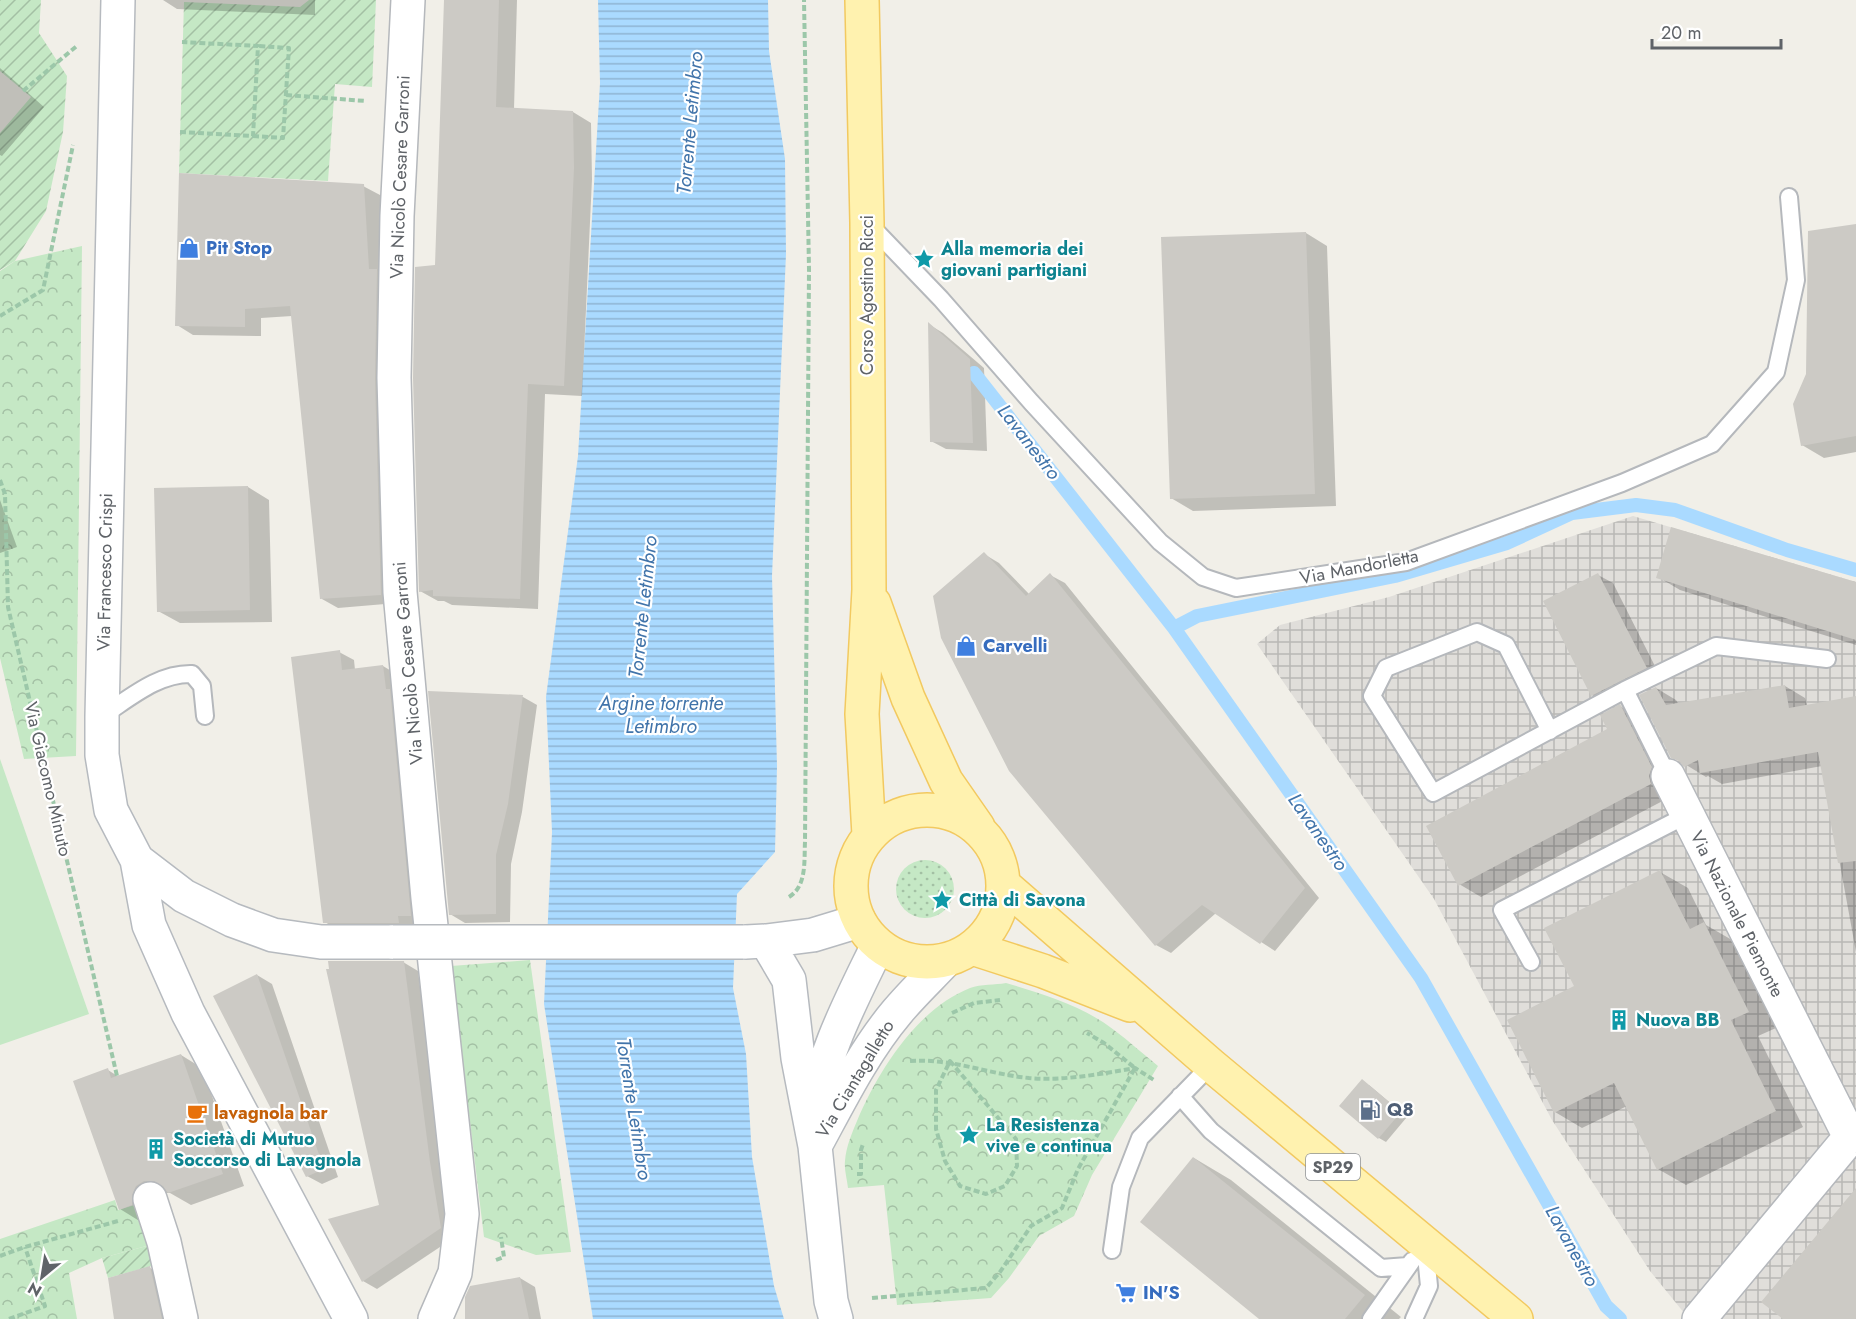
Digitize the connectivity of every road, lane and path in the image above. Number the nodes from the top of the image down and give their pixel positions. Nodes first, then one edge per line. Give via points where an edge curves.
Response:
1 (118, 0) edge
2 (408, 0) edge
3 (804, 0) edge
4 (862, 0) edge
5 (182, 42) dead end
6 (258, 46) junction
7 (58, 62) dead end
8 (23, 91) dead end
9 (286, 95) junction
10 (402, 104) junction
11 (180, 132) dead end
12 (253, 136) junction
13 (73, 145) dead end
14 (1789, 197) dead end
15 (867, 223) junction
16 (0, 316) edge
17 (0, 480) edge
18 (869, 590) junction
19 (1827, 659) dead end
20 (1625, 690) junction
21 (113, 709) junction
22 (205, 716) dead end
23 (1550, 731) junction
24 (1668, 776) joint
25 (1687, 815) junction
26 (869, 835) junction
27 (983, 835) junction
28 (136, 860) junction
29 (1003, 884) junction
30 (786, 899) dead end
31 (868, 933) junction
32 (754, 942) junction
33 (958, 954) junction
34 (1531, 962) dead end
35 (1004, 999) dead end
36 (1151, 1014) junction
37 (947, 1015) dead end
38 (1079, 1028) dead end
39 (913, 1053) dead end
40 (950, 1061) junction
41 (1211, 1065) junction
42 (1136, 1068) junction
43 (117, 1076) dead end
44 (1180, 1096) junction
45 (1853, 1134) edge
46 (865, 1139) dead end
47 (815, 1146) junction
48 (818, 1178) junction
49 (152, 1205) joint
50 (25, 1247) junction
51 (1112, 1250) dead end
52 (1416, 1255) junction
53 (0, 1256) edge
54 (833, 1310) edge
55 (1701, 1316) edge
56 (9, 1319) edge
57 (181, 1319) edge
58 (351, 1319) edge
59 (435, 1319) edge
60 (1371, 1319) edge
61 (1414, 1319) edge
62 (1516, 1319) edge

1 - 21 street, Via Francesco Crispi
2 - 10 street, Via Nicolò Cesare Garroni
3 - 30 path via 809,307 805,842 803,878 795,893
4 - 15 main road, Corso Agostino Ricci
5 - 6 path
6 - 9 path via 289,48
6 - 12 path
7 - 8 path
9 - 10 path
9 - 12 path via 283,138
10 - 59 street, Via Nicolò Cesare Garroni via 394,378 400,592 462,1214 455,1273
11 - 12 path
13 - 16 path via 43,290
14 - 15 lane, Via Mandorletta via 1796,280 1776,372 1712,444 1623,483 1406,562 1236,588 1203,577 1160,542 941,299
15 - 18 main road, Corso Agostino Ricci
17 - 43 path, Via Giacomo Minuto via 5,494 8,607
18 - 26 main road, Corso Agostino Ricci via 862,714
18 - 27 main road, Corso Agostino Ricci via 908,698 946,781
19 - 20 lane via 1716,646
20 - 23 lane
20 - 24 lane, Via Nazionale Piemonte
21 - 22 lane via 157,681 192,674 202,686
21 - 28 street, Via Francesco Crispi via 102,755 111,810
23 - 23 lane via 1433,793 1372,696 1386,668 1477,632 1506,645
24 - 25 street, Via Nazionale Piemonte
25 - 34 lane via 1502,910
25 - 45 street, Via Nazionale Piemonte
26 - 27 main road via 889,819 913,811 939,811 963,819
26 - 31 main road via 850,877 851,899
27 - 29 main road via 994,849
28 - 32 street, Via Francesco Crispi, bridge via 184,896 232,920 273,935 321,942
28 - 58 street via 149,925 188,1013
29 - 33 main road via 1000,908 989,930
29 - 36 main road, SP29
31 - 32 street, Via Francesco Crispi
31 - 33 main road via 898,957 921,962
31 - 47 street, Via Ciantagalletto via 816,1099
32 - 47 street, Via Ciantagalletto via 789,980 798,1058
33 - 36 main road, SP29 via 1043,971
33 - 47 street, Via Ciantagalletto via 896,1012 870,1049
35 - 37 path via 974,1002
36 - 41 main road, SP29
38 - 42 path
39 - 40 path via 907,1061
40 - 40 path via 936,1090 936,1129 945,1161 960,1186 986,1194 1005,1186 1017,1166 1016,1139
40 - 42 path via 1031,1078 1077,1078
41 - 44 lane
41 - 52 main road, SP29
42 - 44 path
42 - 54 path via 1078,1169 1062,1208 1031,1226 986,1288
44 - 51 lane via 1140,1138 1121,1187
44 - 52 lane via 1210,1131 1381,1268
45 - 55 street, Via Nazionale Piemonte
46 - 48 path via 861,1174
47 - 48 street, Via Ciantagalletto
48 - 54 street, Via Ciantagalletto
49 - 50 path
49 - 57 street
50 - 53 path
50 - 56 path via 45,1306
52 - 60 lane
52 - 61 lane via 1429,1286
52 - 62 main road, SP29

